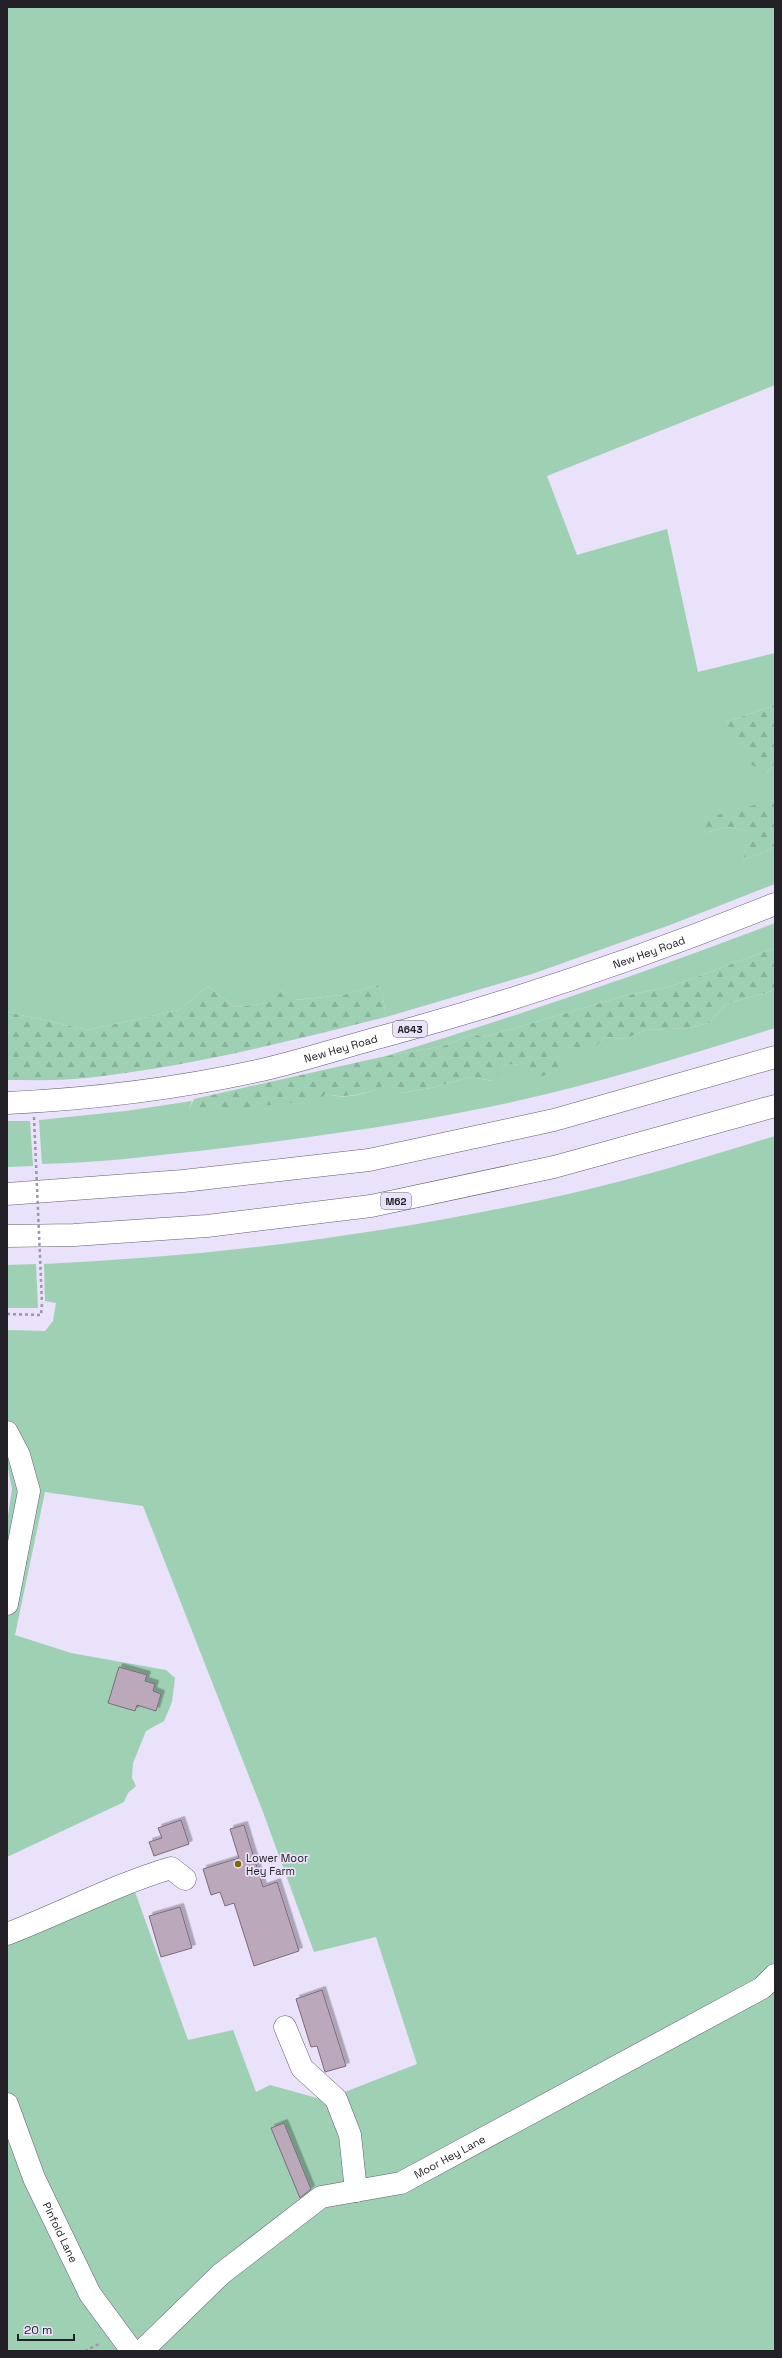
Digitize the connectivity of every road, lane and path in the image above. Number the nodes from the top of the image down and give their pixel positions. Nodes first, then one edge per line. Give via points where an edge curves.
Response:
1 (775, 904) edge
2 (775, 1057) edge
3 (7, 1103) edge
4 (775, 1106) edge
5 (34, 1117) dead end
6 (7, 1194) edge
7 (7, 1236) edge
8 (7, 1314) edge
9 (7, 1432) edge
10 (7, 1604) edge
11 (185, 1879) dead end
12 (7, 1934) edge
13 (775, 1975) edge
14 (285, 2027) dead end
15 (7, 2104) edge
16 (356, 2190) junction
17 (132, 2351) edge
18 (142, 2351) edge

1 - 3 main road, New Hey Road / A643 via 685,940 505,1001 258,1070 183,1086 109,1096
2 - 6 main road via 554,1120 369,1160 183,1181
4 - 7 main road, M62 via 554,1167 371,1206 207,1226 74,1235
5 - 8 path, bridge via 41,1315
9 - 10 main road via 19,1455 29,1491
11 - 12 main road via 171,1868 156,1872 124,1883 45,1920
13 - 16 main road, Moor Hey Lane via 762,1988 401,2183
14 - 16 main road via 302,2068 336,2099 350,2134
15 - 17 main road, Pinfold Lane via 34,2178 90,2294
16 - 18 main road, Moor Hey Lane via 321,2197 221,2274

